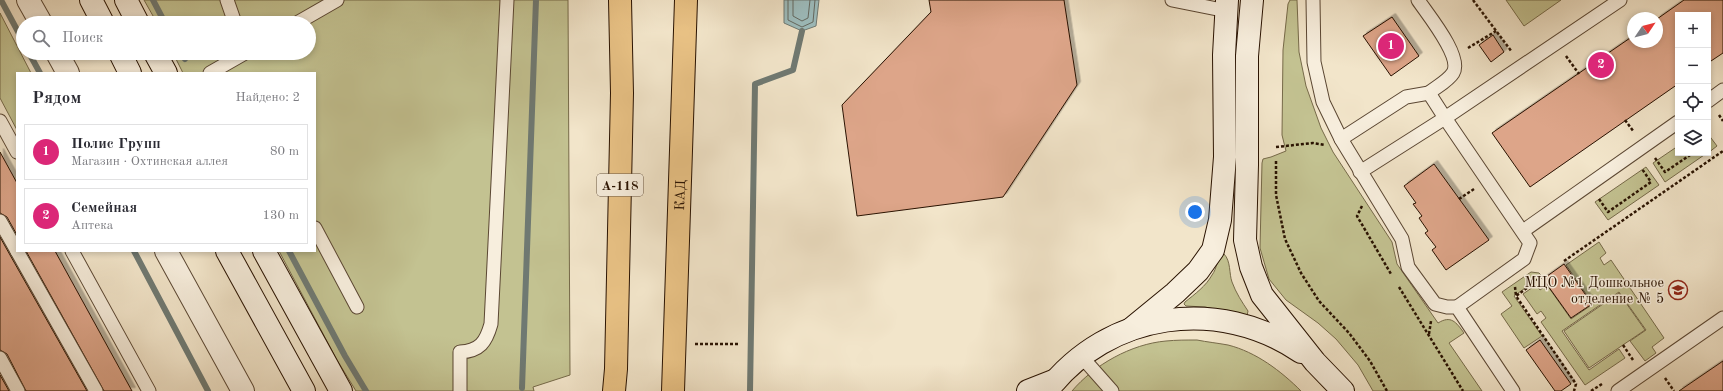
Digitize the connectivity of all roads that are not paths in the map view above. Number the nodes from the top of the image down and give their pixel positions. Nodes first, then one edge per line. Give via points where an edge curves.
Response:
1 (28, 0) edge
2 (91, 0) edge
3 (126, 0) edge
4 (227, 0) edge
5 (337, 0) edge
6 (507, 0) edge
7 (620, 0) edge
8 (686, 0) edge
9 (1172, 0) edge
10 (1252, 0) edge
11 (1313, 0) edge
12 (1418, 0) edge
13 (1620, 0) edge
14 (1227, 5) edge
15 (37, 16) edge
16 (99, 16) edge
17 (134, 16) edge
18 (233, 16) edge
19 (309, 16) edge
20 (61, 60) edge
21 (124, 60) edge
22 (159, 60) edge
23 (238, 60) edge
24 (229, 68) edge
25 (67, 72) edge
26 (130, 72) edge
27 (165, 72) edge
28 (214, 72) edge
29 (1723, 90) edge
30 (1429, 93) junction
31 (1711, 99) edge
32 (1445, 118) junction
33 (0, 121) edge
34 (1675, 124) edge
35 (1344, 143) junction
36 (16, 150) edge
37 (1360, 172) junction
38 (0, 221) edge
39 (316, 230) edge
40 (1523, 231) junction
41 (16, 249) edge
42 (18, 252) edge
43 (73, 252) edge
44 (167, 252) edge
45 (228, 252) edge
46 (265, 252) edge
47 (357, 307) dead end
48 (1457, 307) junction
49 (1723, 318) edge
50 (1131, 329) junction
51 (1081, 356) junction
52 (0, 358) edge
53 (1315, 362) junction
54 (1051, 385) edge
55 (18, 391) edge
56 (96, 391) edge
57 (149, 391) edge
58 (243, 391) edge
59 (304, 391) edge
60 (341, 391) edge
61 (460, 391) edge
62 (614, 391) edge
63 (673, 391) edge
64 (1028, 391) edge
65 (1112, 391) edge
66 (1343, 391) edge
67 (1514, 391) edge
68 (1618, 391) edge

1 - 15 street
2 - 16 street
3 - 17 street
4 - 18 lane
5 - 19 lane
6 - 61 lane via 491,324 488,338 471,351 460,352
7 - 62 highway, А-118 via 622,94
8 - 63 highway, КАД
9 - 14 lane
10 - 53 street via 1247,56 1245,240 1251,267 1262,295
11 - 35 lane via 1314,62 1323,102
12 - 30 lane via 1453,52 1456,66 1452,75
13 - 32 lane
14 - 50 street via 1224,56 1225,157 1220,220 1213,250 1198,271
20 - 25 street
21 - 26 street
22 - 27 street
23 - 24 lane
24 - 28 lane
29 - 31 lane
30 - 32 lane
30 - 35 lane via 1406,97
32 - 37 lane
32 - 40 lane
33 - 36 lane
34 - 40 lane
35 - 37 lane
37 - 48 lane via 1402,239 1408,267 1430,298 1435,304
38 - 41 lane
39 - 47 lane
40 - 48 lane via 1530,243 1524,259
42 - 56 lane
43 - 57 lane
44 - 58 street
45 - 59 street
46 - 60 street
48 - 67 lane
49 - 68 lane
50 - 51 street
50 - 53 street via 1169,320 1208,318 1247,325 1283,340
51 - 54 street
51 - 65 lane
52 - 55 lane
53 - 66 street
54 - 64 street

